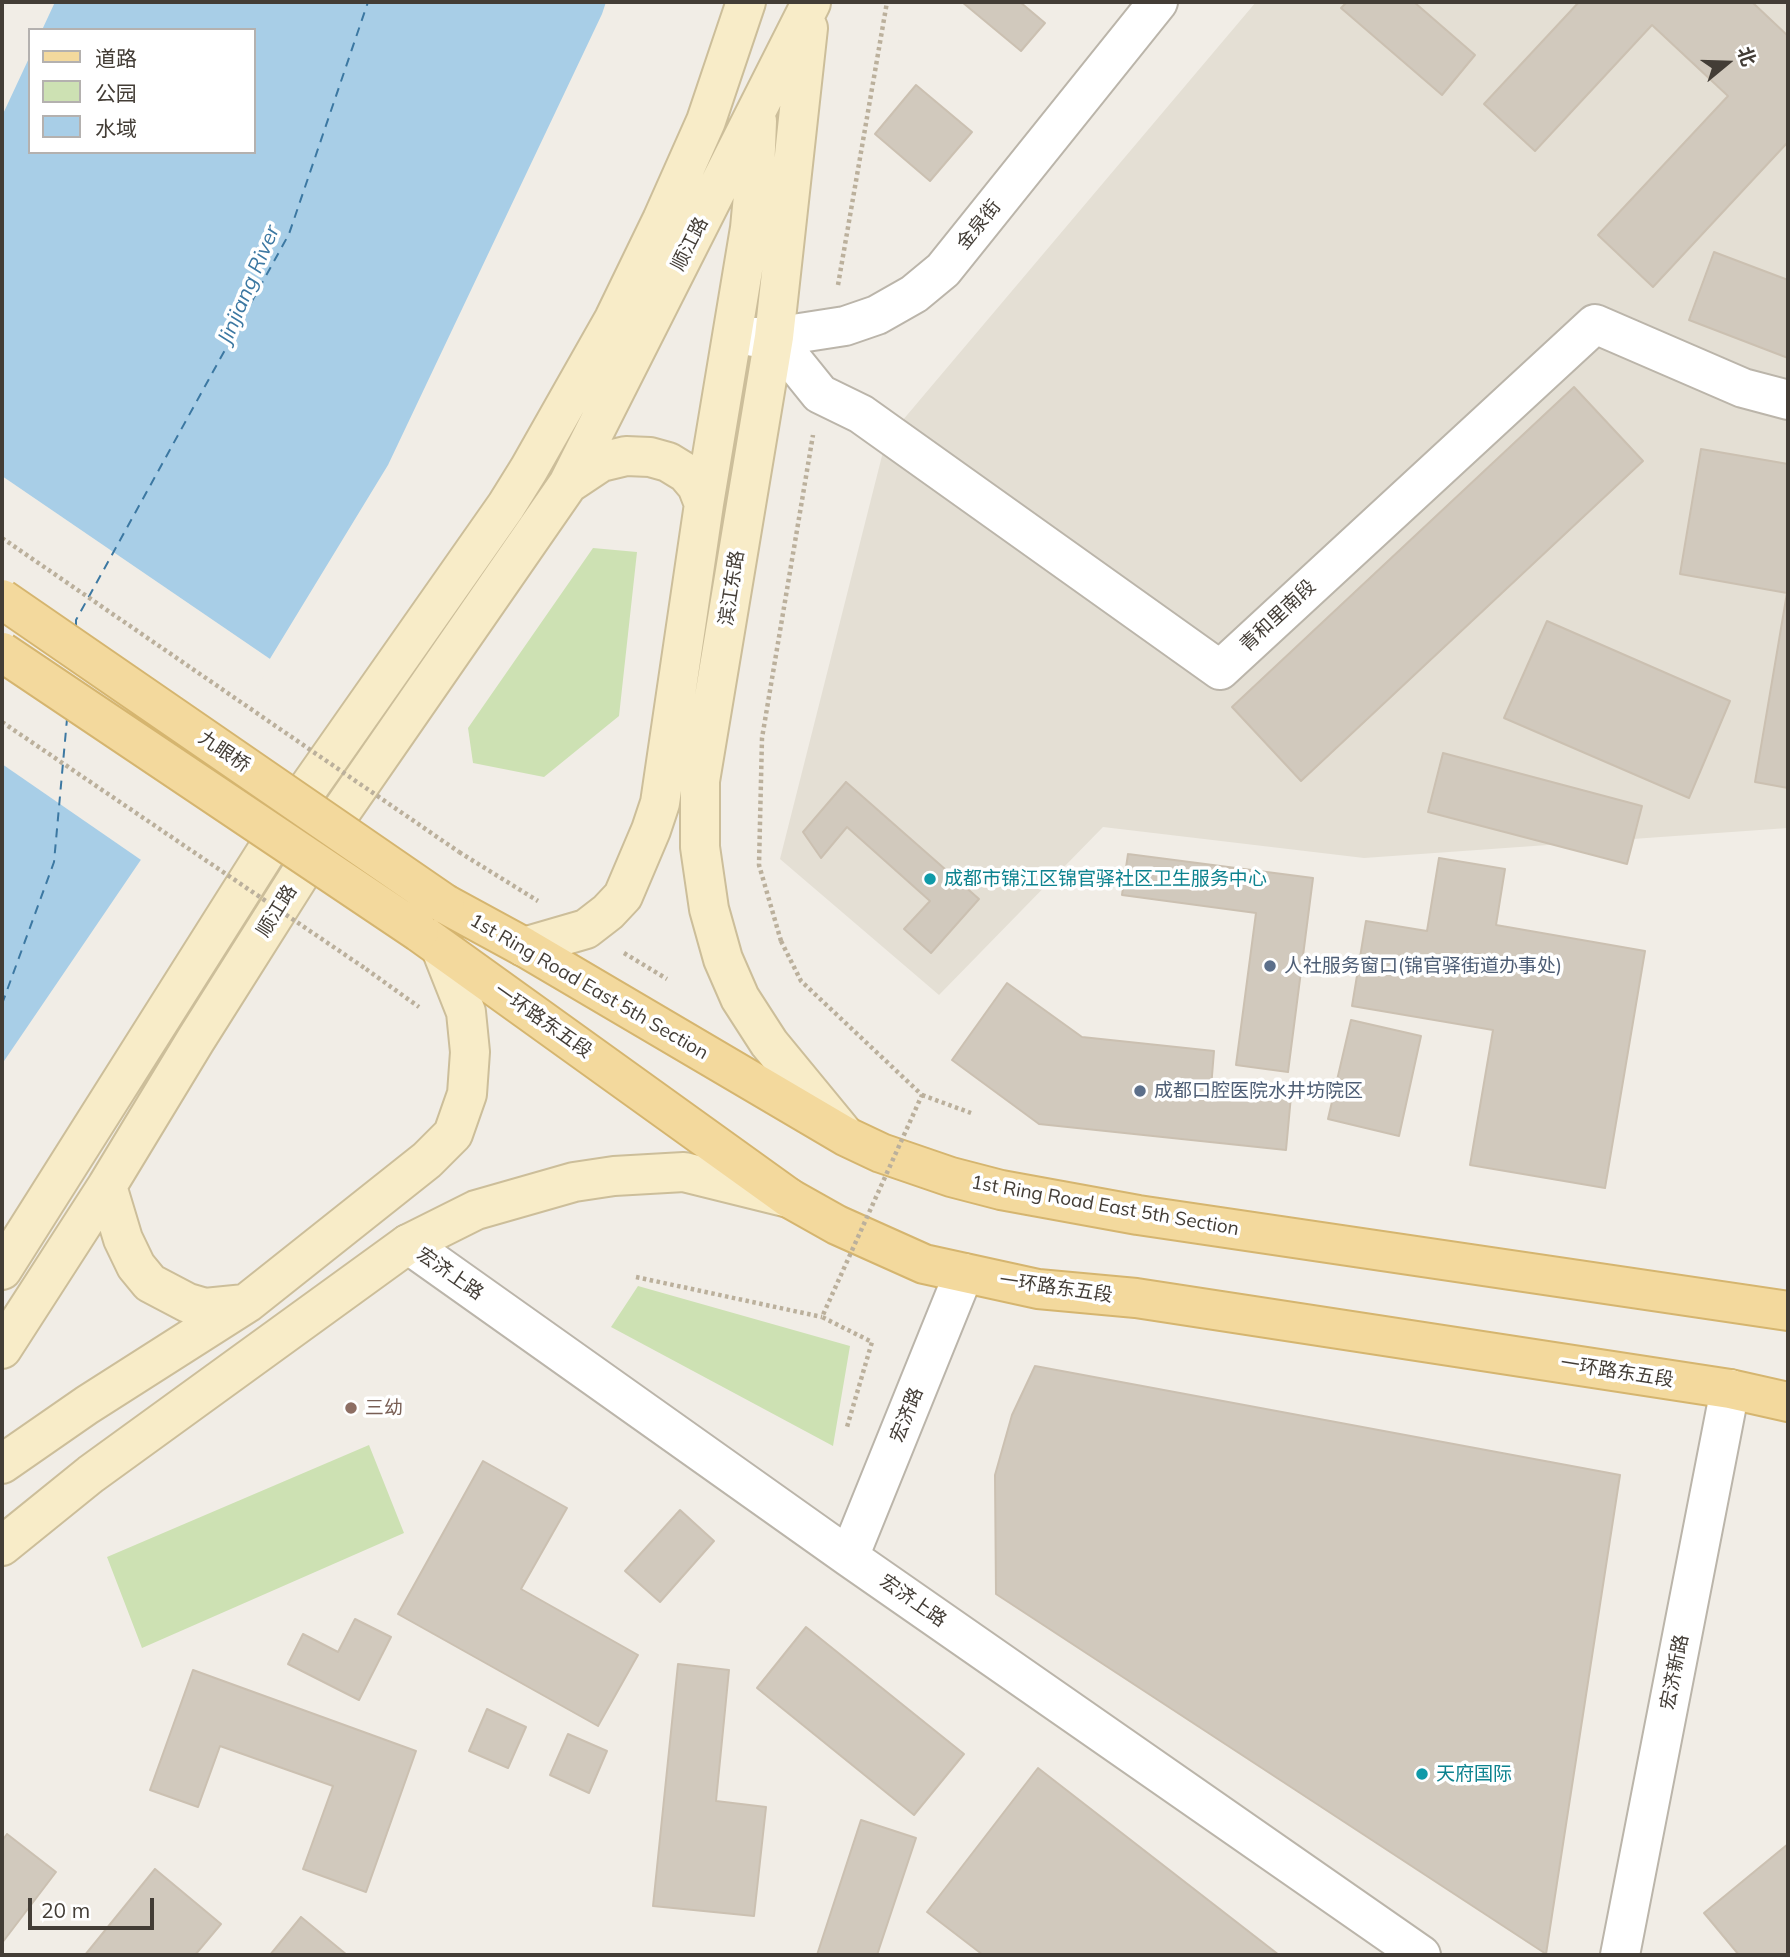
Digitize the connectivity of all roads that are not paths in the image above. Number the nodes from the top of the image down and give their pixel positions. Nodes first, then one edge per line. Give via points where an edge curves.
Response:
1 (746, 2) edge
2 (811, 2) edge
3 (1158, 2) edge
4 (757, 110) junction
5 (732, 337) junction
6 (774, 337) junction
7 (1788, 400) edge
8 (568, 484) junction
9 (704, 504) junction
10 (2, 599) edge
11 (2, 652) edge
12 (445, 904) joint
13 (430, 940) junction
14 (524, 947) junction
15 (845, 1136) junction
16 (107, 1186) junction
17 (789, 1198) junction
18 (408, 1244) junction
19 (2, 1270) edge
20 (964, 1273) junction
21 (247, 1303) junction
22 (1788, 1311) edge
23 (2, 1349) edge
24 (1730, 1390) junction
25 (1788, 1402) edge
26 (2, 1464) edge
27 (2, 1546) edge
28 (849, 1557) junction
29 (1421, 1955) edge
30 (1620, 1955) edge

1 - 4 main road
1 - 19 main road via 705,121 662,220 614,319 506,506 290,814
2 - 4 main road, 顺江路
2 - 6 main road, 滨江东路
3 - 6 street, 金泉街 via 943,270 877,315
4 - 5 main road via 751,214
4 - 8 main road, 顺江路
5 - 6 street, 金泉街
5 - 9 main road
6 - 7 street, 青和里南段 via 820,394 861,414 1220,670 1595,324 1743,388
6 - 15 main road, 滨江东路 via 700,781 700,847 709,909 740,998 769,1043
8 - 9 main road, 顺江路 via 601,462 650,457 686,473
8 - 16 main road, 顺江路 via 325,835
9 - 14 main road via 660,803 651,830 623,896 608,912 586,929
10 - 12 main road, 九眼桥, bridge
11 - 13 main road, bridge
12 - 14 main road, 1st Ring Road East 5th Section
13 - 17 main road, 一环路东五段
13 - 21 main road via 466,1012 470,1052 467,1094 453,1135
14 - 15 main road, 1st Ring Road East 5th Section
15 - 22 main road, 1st Ring Road East 5th Section via 881,1153 1001,1190 1138,1215
16 - 21 main road via 123,1239 150,1283 205,1308
16 - 23 main road, 顺江路
17 - 18 main road via 684,1172 614,1176 574,1182 477,1210
17 - 20 main road, 一环路东五段 via 899,1254
18 - 27 main road via 91,1474
18 - 28 street, 宏济上路
20 - 24 main road, 一环路东五段 via 1038,1289 1136,1298
20 - 28 street, 宏济路
21 - 26 main road
24 - 25 main road, 一环路东五段
24 - 30 street, 宏济新路
28 - 29 street, 宏济上路

